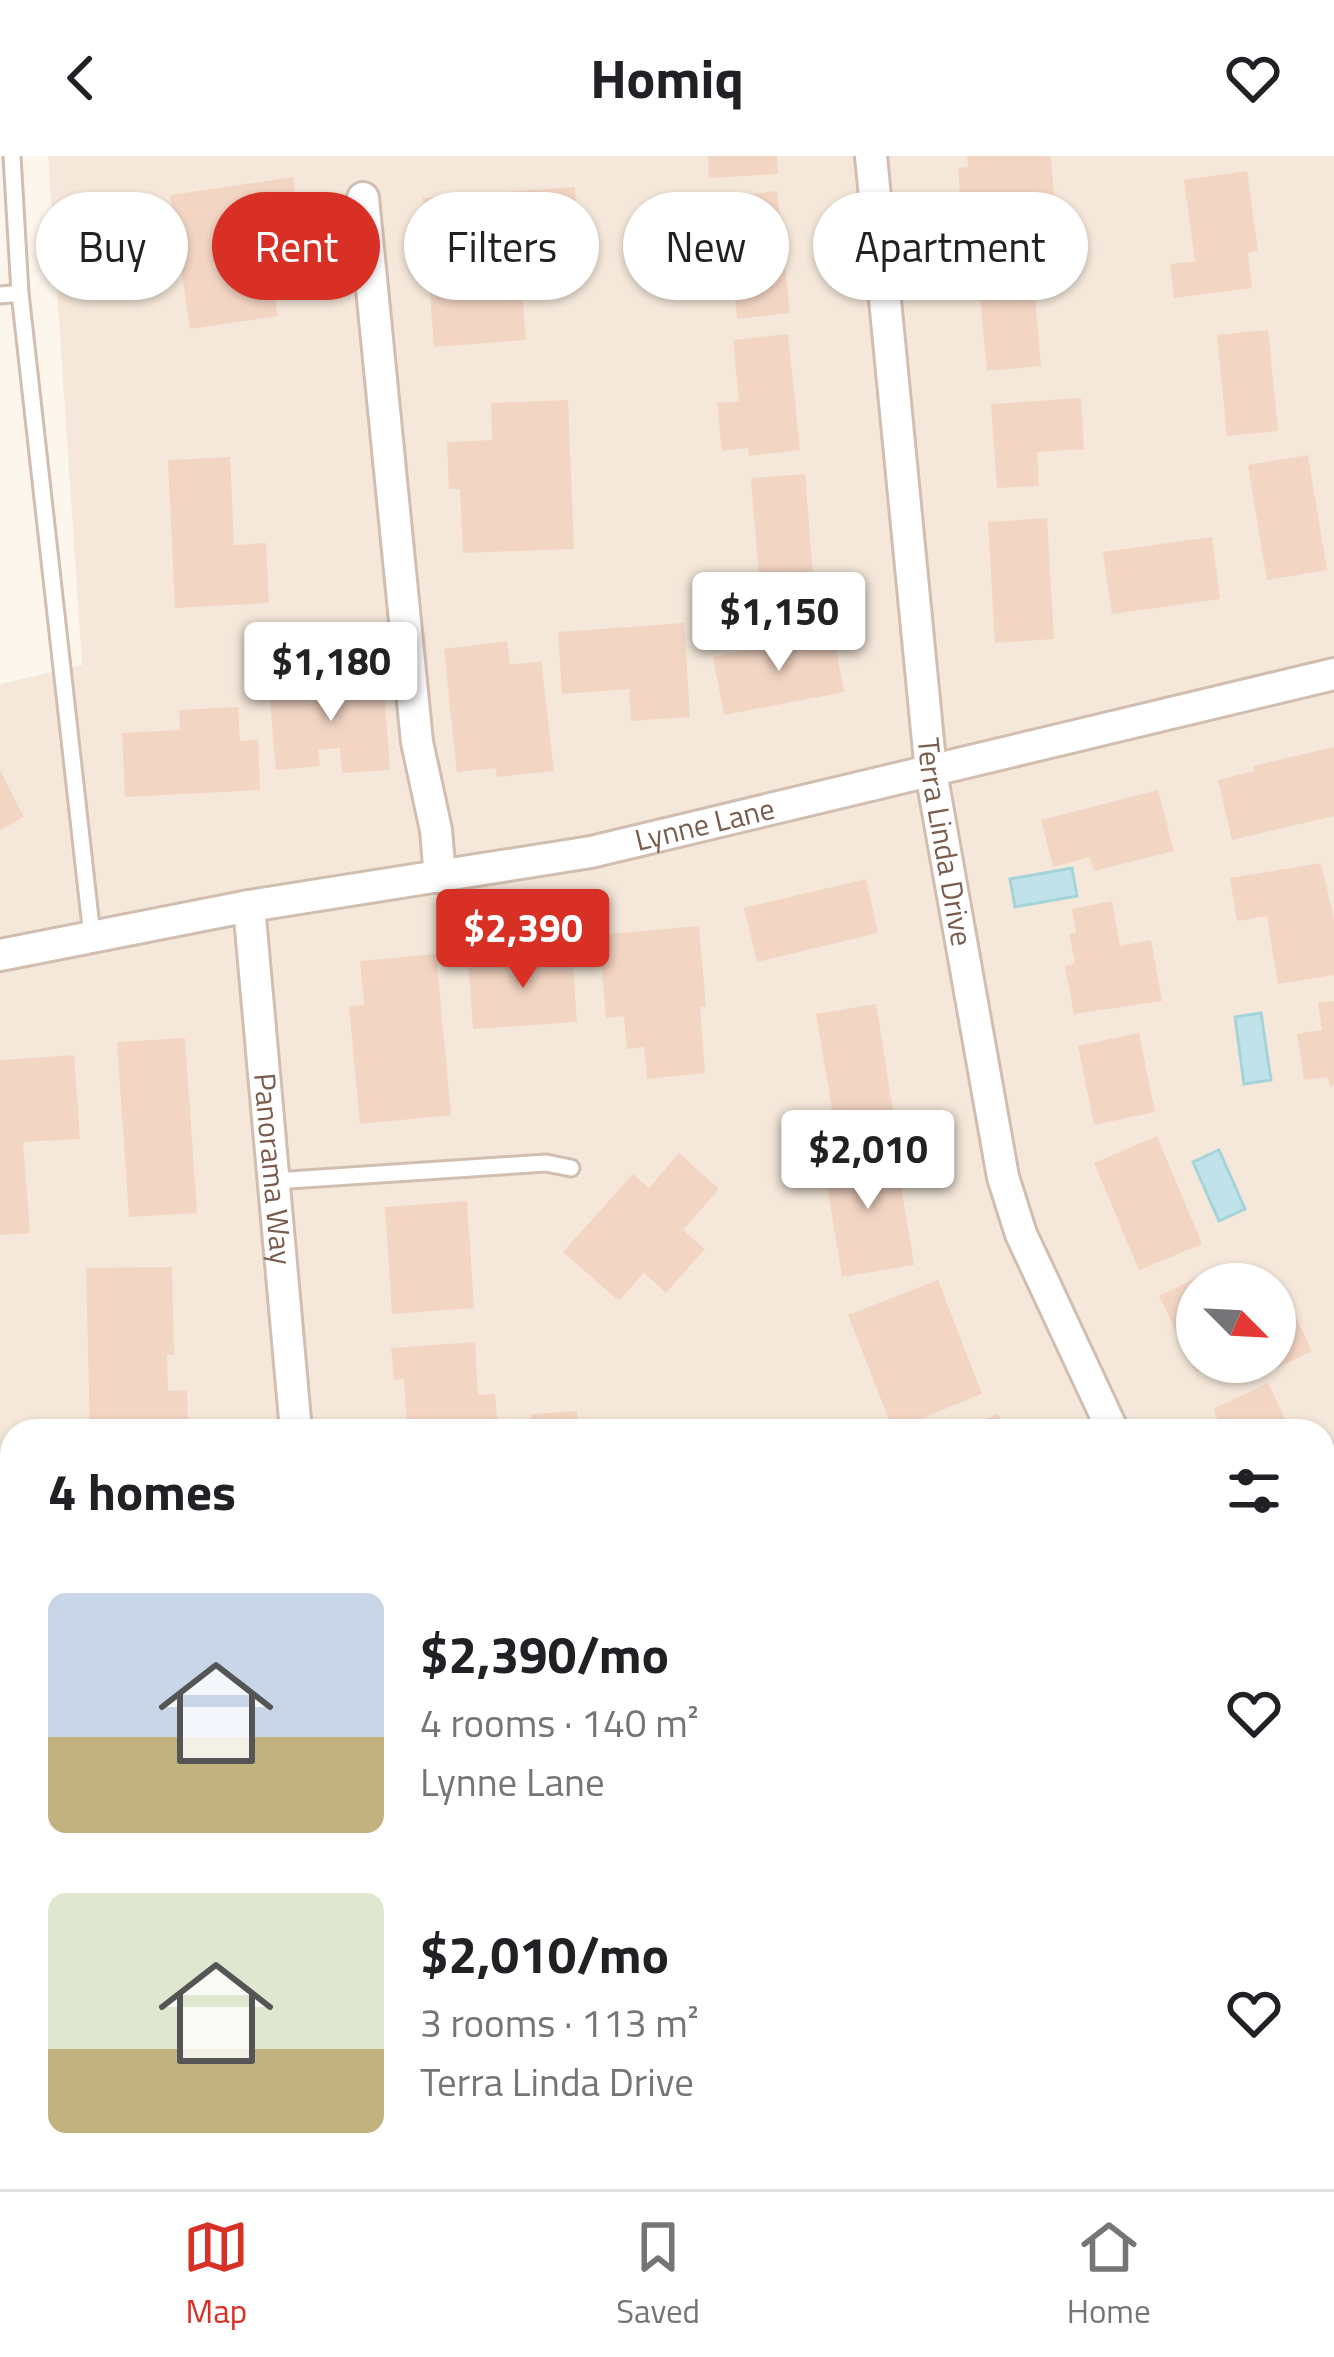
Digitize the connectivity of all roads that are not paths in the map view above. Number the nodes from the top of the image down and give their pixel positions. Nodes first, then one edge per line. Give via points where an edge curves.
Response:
1 (12, 156) edge
2 (872, 156) edge
3 (20, 292) junction
4 (0, 295) edge
5 (373, 300) edge
6 (1334, 674) edge
7 (931, 772) junction
8 (440, 877) junction
9 (249, 906) junction
10 (92, 936) junction
11 (0, 956) edge
12 (571, 1168) dead end
13 (274, 1181) junction
14 (295, 1419) edge
15 (1107, 1419) edge

1 - 3 lane
2 - 7 street, Terra Linda Drive
3 - 4 lane
3 - 10 lane
5 - 8 street via 417,742
6 - 7 street, Lynne Lane
7 - 8 street, Lynne Lane via 591,852
7 - 15 street, Terra Linda Drive via 1008,1197
8 - 9 street, Lynne Lane
9 - 10 street, Lynne Lane
9 - 13 street, Panorama Way
10 - 11 street, Lynne Lane
12 - 13 lane via 546,1162
13 - 14 street, Panorama Way

